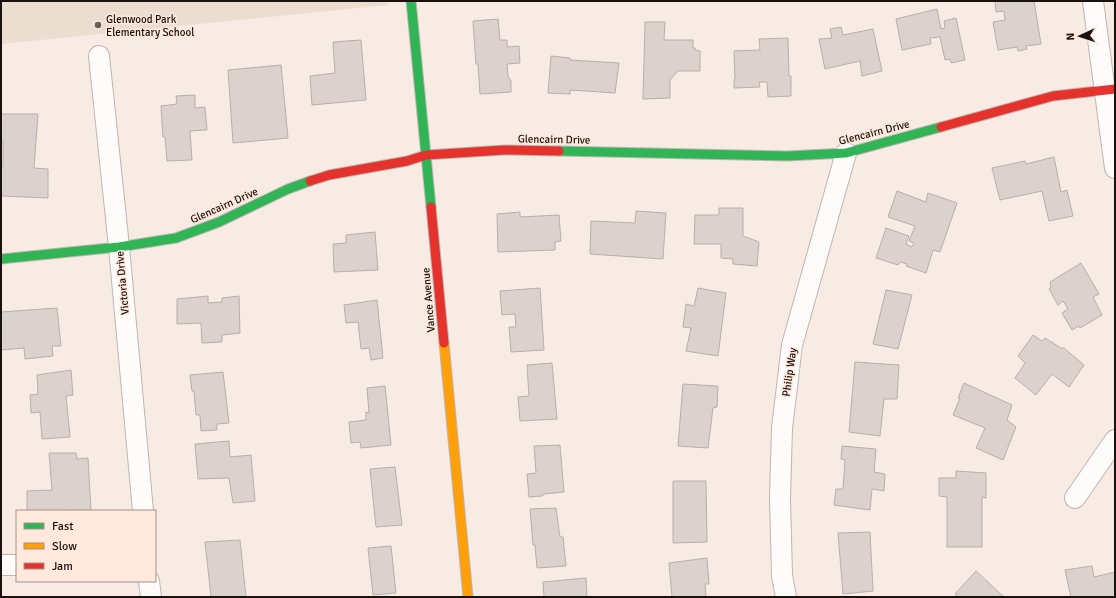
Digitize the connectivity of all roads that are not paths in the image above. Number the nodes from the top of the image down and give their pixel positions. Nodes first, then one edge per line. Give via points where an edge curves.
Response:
1 (411, 1) edge
2 (1093, 1) edge
3 (99, 56) dead end
4 (1110, 90) edge
5 (846, 153) junction
6 (426, 155) junction
7 (1115, 168) edge
8 (119, 247) junction
9 (1, 259) edge
10 (1115, 440) edge
11 (1076, 498) dead end
12 (143, 510) edge
13 (1, 565) edge
14 (16, 565) edge
15 (149, 582) edge
16 (151, 597) edge
17 (468, 597) edge
18 (786, 597) edge

1 - 6 street, Vance Avenue
2 - 4 street
3 - 8 street, Victoria Drive
4 - 5 street, Glencairn Drive via 1053,96
4 - 7 street
5 - 6 street, Glencairn Drive via 788,156 504,150
5 - 18 street, Philip Way via 792,345 782,428 780,498 782,575
6 - 8 street, Glencairn Drive via 407,161 329,175 288,189 219,222 176,238
6 - 17 street, Vance Avenue
8 - 9 street, Glencairn Drive
8 - 12 street, Victoria Drive
10 - 11 street
13 - 14 street
15 - 16 street

